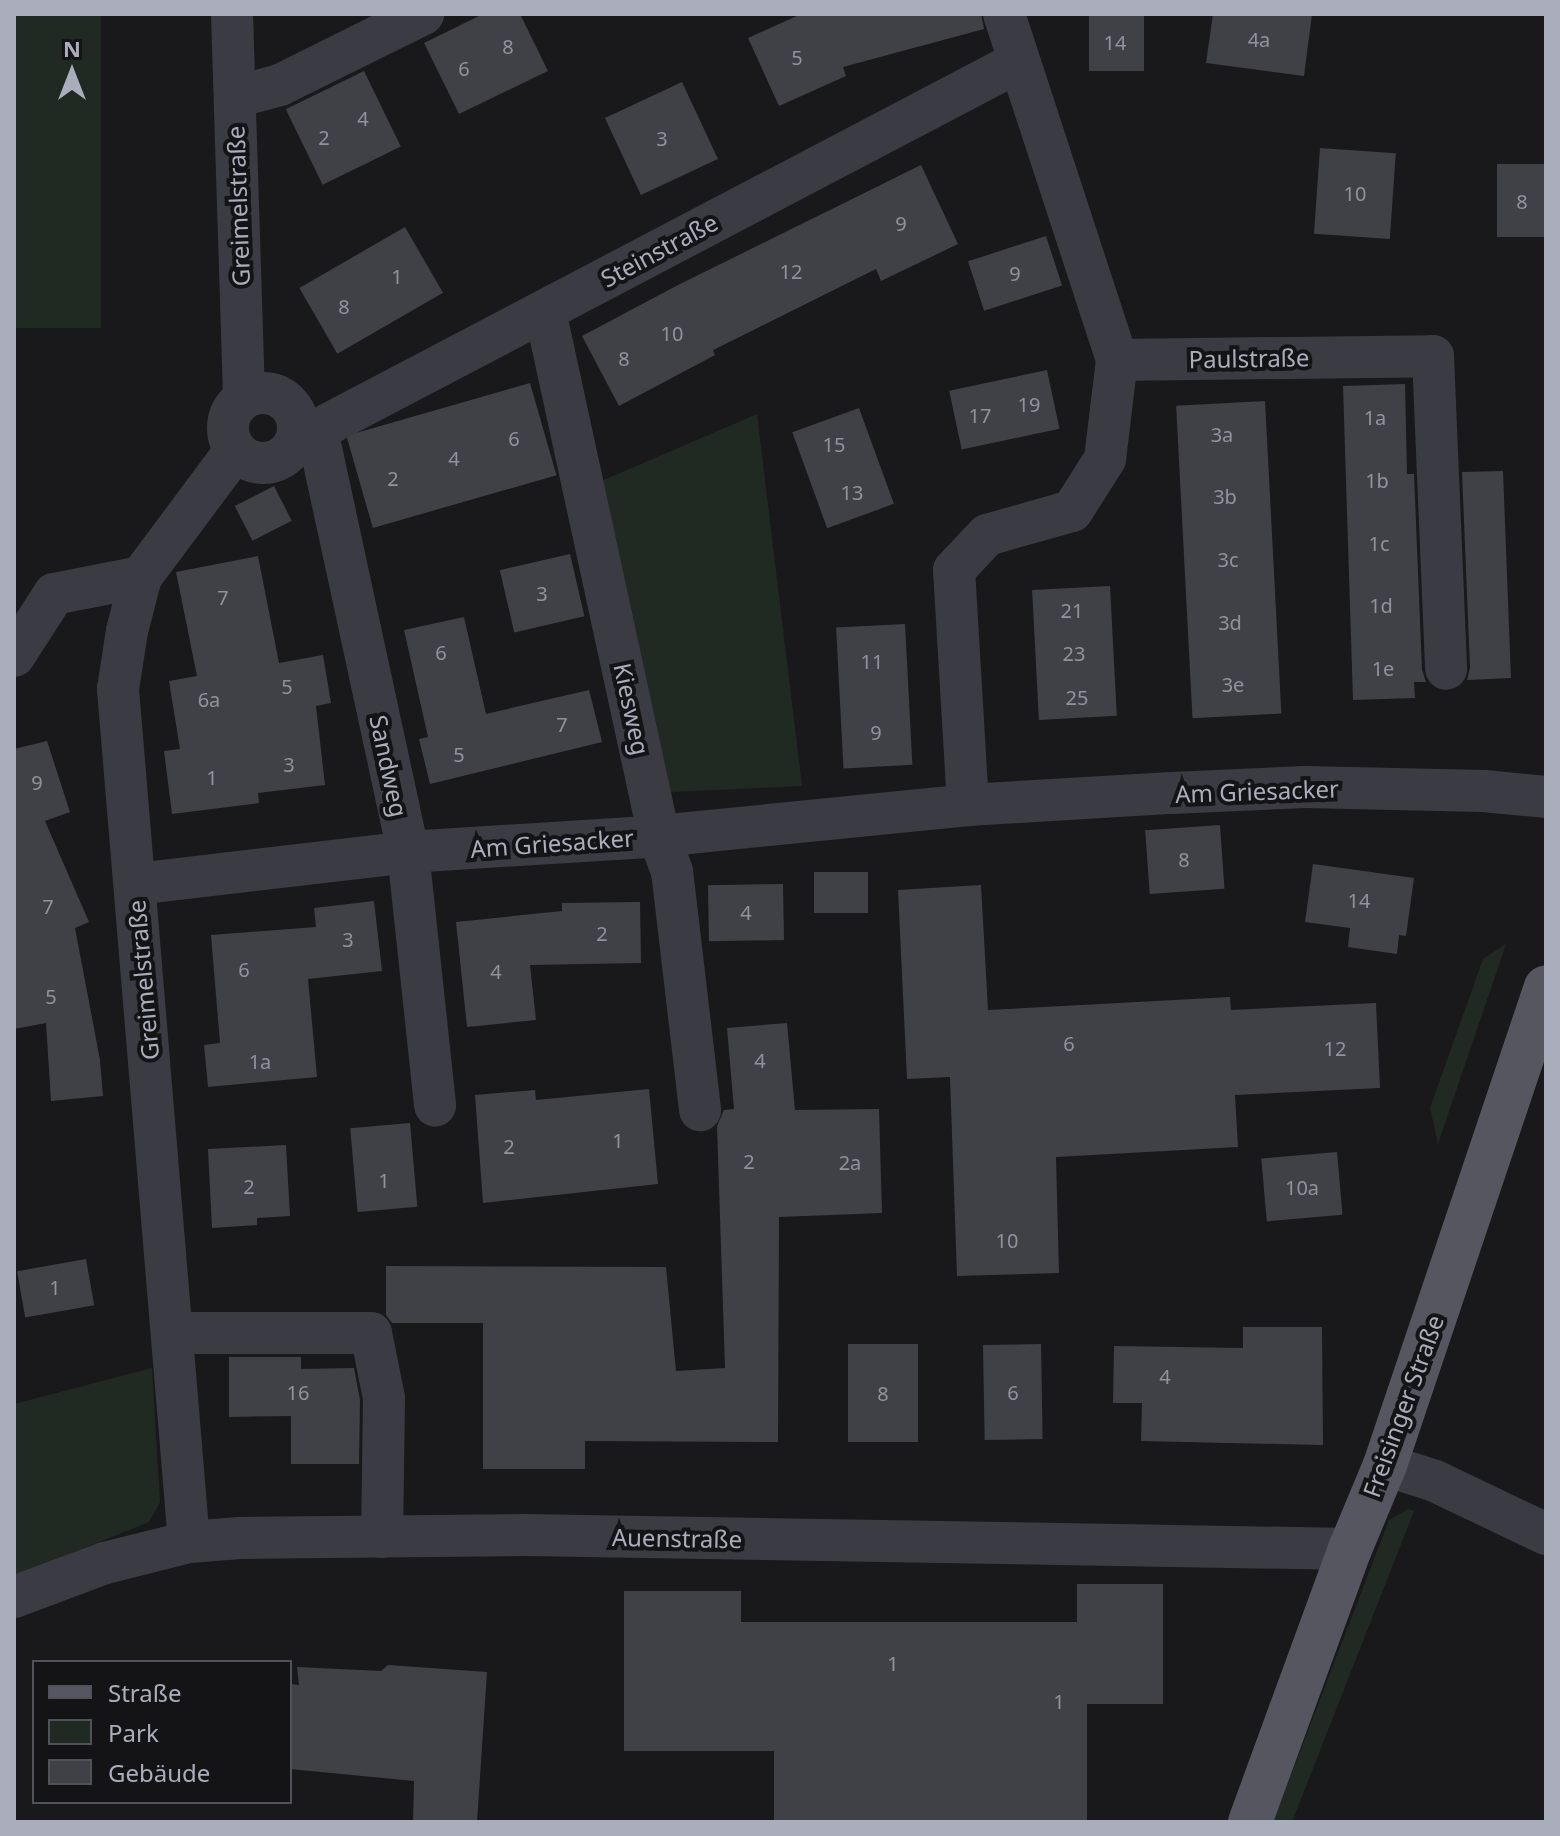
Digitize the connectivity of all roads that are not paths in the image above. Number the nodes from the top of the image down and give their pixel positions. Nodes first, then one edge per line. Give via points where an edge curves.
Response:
1 (232, 14) edge
2 (423, 14) edge
3 (1004, 14) edge
4 (1018, 62) junction
5 (235, 97) junction
6 (545, 311) junction
7 (1117, 360) junction
8 (244, 398) junction
9 (308, 431) junction
10 (235, 451) junction
11 (141, 577) junction
12 (14, 656) edge
13 (1446, 669) dead end
14 (1546, 797) edge
15 (968, 805) junction
16 (659, 836) junction
17 (408, 852) junction
18 (136, 884) junction
19 (1546, 987) edge
20 (435, 1106) dead end
21 (700, 1110) dead end
22 (172, 1333) junction
23 (1385, 1465) junction
24 (1546, 1534) edge
25 (382, 1537) junction
26 (189, 1542) junction
27 (1350, 1549) junction
28 (14, 1597) edge
29 (1250, 1822) edge

1 - 5 street, Greimelstraße
2 - 5 street via 280,85
3 - 4 street
4 - 6 street, Steinstraße
4 - 7 street
5 - 8 street, Greimelstraße
6 - 9 street, Steinstraße
6 - 16 street, Kiesweg
7 - 13 street, Paulstraße via 1433,356
7 - 15 street via 1105,459 1072,511 987,535 954,570
8 - 9 street via 266,393 285,401
8 - 10 street via 230,411 227,431
9 - 10 street via 276,460 253,461
9 - 17 street, Sandweg
10 - 11 street, Greimelstraße
11 - 12 street via 54,594
11 - 18 street, Greimelstraße via 118,689
14 - 15 street, Am Griesacker via 1305,787
15 - 16 street, Am Griesacker
16 - 17 street, Am Griesacker
16 - 21 street, Kiesweg via 672,871
17 - 18 street, Am Griesacker
17 - 20 street, Sandweg
18 - 22 street, Greimelstraße
19 - 23 main road, Freisinger Straße
22 - 25 street via 371,1333 384,1398
22 - 26 street, Greimelstraße
23 - 24 street via 1435,1481
23 - 27 main road, Freisinger Straße
25 - 26 street, Auenstraße
25 - 27 street, Auenstraße
26 - 28 street, Auenstraße via 105,1563
27 - 29 main road, Freisinger Straße

